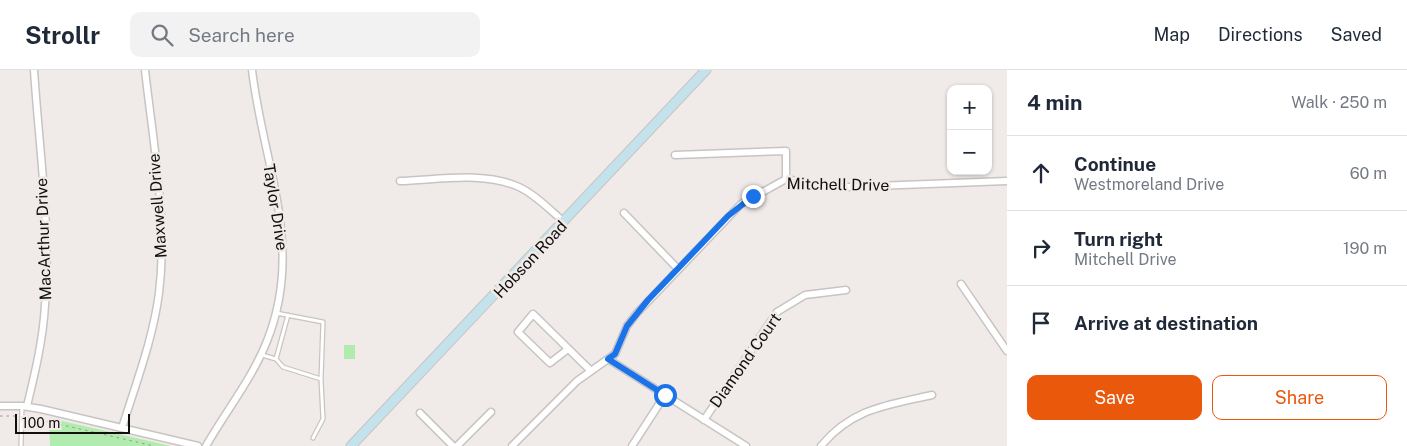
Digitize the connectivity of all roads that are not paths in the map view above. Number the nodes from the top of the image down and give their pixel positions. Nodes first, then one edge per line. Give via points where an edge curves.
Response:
1 (34, 70) edge
2 (145, 70) edge
3 (252, 70) edge
4 (706, 70) edge
5 (675, 155) dead end
6 (786, 179) junction
7 (1007, 181) edge
8 (400, 182) dead end
9 (624, 213) dead end
10 (564, 222) junction
11 (678, 269) junction
12 (960, 284) dead end
13 (846, 290) dead end
14 (276, 313) junction
15 (288, 315) junction
16 (568, 348) junction
17 (1007, 351) edge
18 (262, 354) junction
19 (276, 358) junction
20 (608, 359) junction
21 (591, 371) junction
22 (321, 379) junction
23 (665, 395) junction
24 (932, 395) dead end
25 (0, 406) edge
26 (25, 406) junction
27 (491, 412) dead end
28 (420, 413) dead end
29 (704, 420) junction
30 (122, 428) junction
31 (313, 438) dead end
32 (22, 446) edge
33 (198, 446) edge
34 (206, 446) edge
35 (351, 446) edge
36 (453, 446) edge
37 (457, 446) edge
38 (512, 446) edge
39 (632, 446) edge
40 (746, 446) edge
41 (821, 446) edge

1 - 26 street, MacArthur Drive via 46,240 46,303 38,357
2 - 30 street, Maxwell Drive via 160,214 162,266 155,319
3 - 14 street, Taylor Drive via 260,126 283,234 283,277
4 - 10 main road, Hobson Road
5 - 6 street via 786,151
6 - 7 street, Mitchell Drive via 848,187
6 - 11 street, Mitchell Drive via 741,204
8 - 10 street via 479,178 499,181 533,195
9 - 11 street
10 - 35 main road, Hobson Road
11 - 20 street, Mitchell Drive via 637,313 627,326 615,354
12 - 17 street
13 - 29 street, Diamond Court via 805,295 777,312
14 - 15 lane
14 - 18 street, Taylor Drive
15 - 19 lane
15 - 22 lane via 323,322
16 - 16 street via 533,314 518,332 550,363
16 - 21 street
18 - 19 lane
18 - 34 street, Taylor Drive
19 - 22 lane via 283,367
20 - 21 street, Mitchell Drive
20 - 23 street
21 - 38 street, Mitchell Drive
22 - 31 lane via 323,419
23 - 29 street
23 - 39 street
24 - 41 street via 860,413 832,432
25 - 26 street
26 - 30 street
26 - 32 lane via 21,416
27 - 37 street
28 - 36 street
29 - 40 street
30 - 33 street

